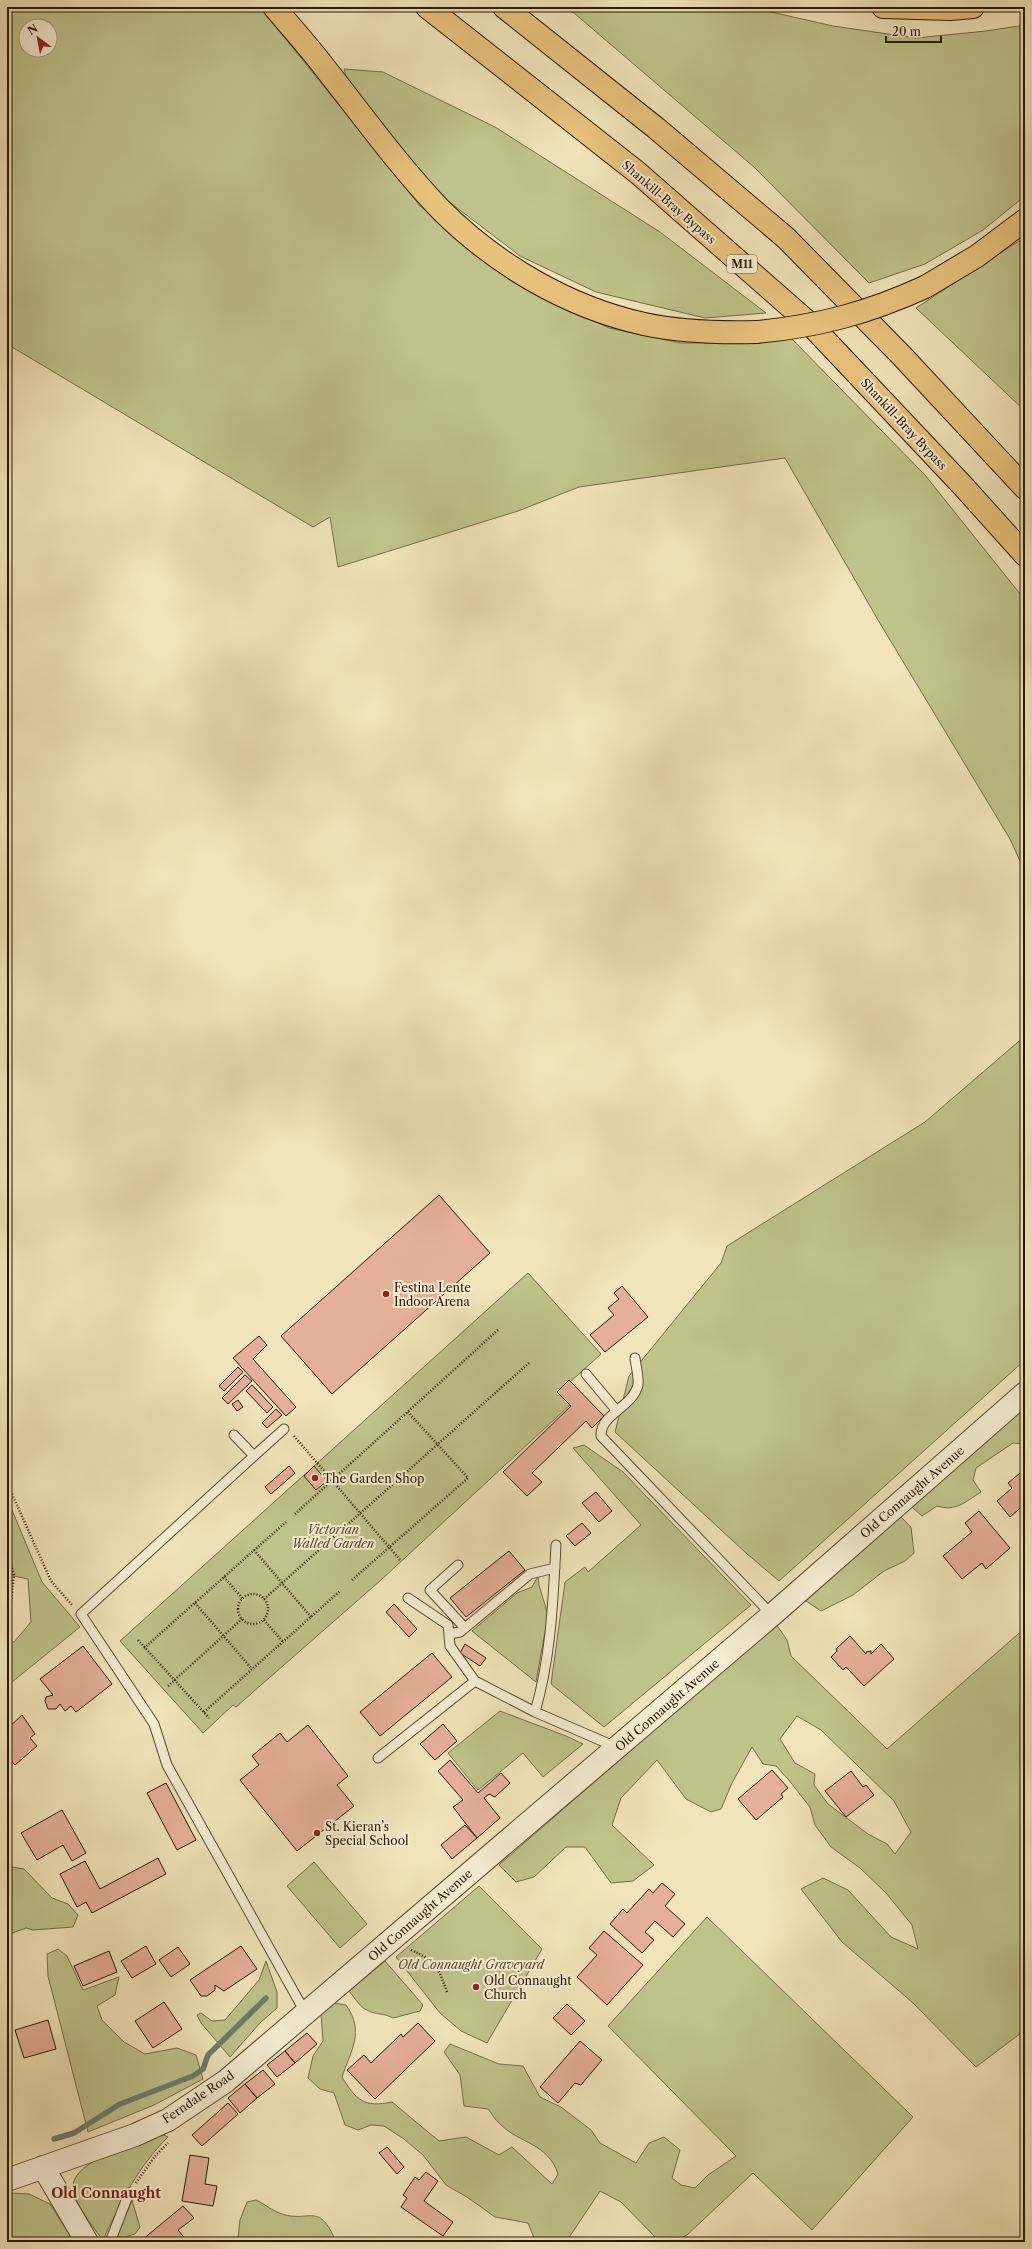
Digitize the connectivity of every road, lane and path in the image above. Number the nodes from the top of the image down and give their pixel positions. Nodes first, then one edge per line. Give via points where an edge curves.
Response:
1 (274, 7) edge
2 (427, 7) edge
3 (504, 7) edge
4 (884, 7) edge
5 (973, 7) edge
6 (1025, 220) edge
7 (1025, 488) edge
8 (1025, 556) edge
9 (499, 1329) dead end
10 (635, 1358) dead end
11 (530, 1362) dead end
12 (586, 1374) dead end
13 (1025, 1393) edge
14 (617, 1411) junction
15 (408, 1412) junction
16 (284, 1428) joint
17 (234, 1435) dead end
18 (437, 1444) junction
19 (254, 1456) junction
20 (332, 1480) junction
21 (7, 1483) edge
22 (361, 1513) junction
23 (295, 1514) dead end
24 (286, 1522) dead end
25 (556, 1545) dead end
26 (389, 1546) junction
27 (254, 1550) junction
28 (7, 1554) edge
29 (401, 1560) dead end
30 (458, 1565) dead end
31 (555, 1568) junction
32 (224, 1577) junction
33 (352, 1580) dead end
34 (282, 1584) junction
35 (340, 1591) dead end
36 (408, 1598) dead end
37 (243, 1599) junction
38 (264, 1599) junction
39 (195, 1603) junction
40 (7, 1613) edge
41 (81, 1614) junction
42 (772, 1615) junction
43 (311, 1617) junction
44 (242, 1619) junction
45 (264, 1620) junction
46 (465, 1628) junction
47 (449, 1634) junction
48 (224, 1636) junction
49 (138, 1640) dead end
50 (283, 1642) junction
51 (144, 1648) junction
52 (252, 1669) junction
53 (175, 1680) junction
54 (475, 1681) junction
55 (168, 1686) dead end
56 (204, 1712) junction
57 (536, 1712) junction
58 (209, 1718) dead end
59 (617, 1748) junction
60 (378, 1758) dead end
61 (396, 1935) junction
62 (447, 1992) dead end
63 (305, 2012) junction
64 (170, 2142) dead end
65 (43, 2167) junction
66 (7, 2180) edge
67 (129, 2193) joint
68 (87, 2242) edge
69 (110, 2242) edge

1 - 6 highway, bridge via 398,163 470,236 524,275 566,298 611,315 644,324 716,333 796,328 851,316 887,304 925,286 977,256
2 - 8 highway, Shankill-Bray Bypass / M11 via 638,173 810,324 963,486
3 - 7 highway via 656,128 786,238 902,356
4 - 5 highway
9 - 15 path
10 - 14 lane via 638,1385 632,1398
11 - 18 path
12 - 14 lane
13 - 42 street, Old Connaught Avenue
14 - 42 lane via 604,1423 600,1430 601,1436
15 - 18 path
15 - 20 path
16 - 19 lane
16 - 20 path via 286,1427
17 - 19 lane
18 - 22 path
18 - 26 path via 468,1478
19 - 41 lane
20 - 22 path
20 - 23 path
21 - 41 path via 51,1581
22 - 26 path
22 - 34 path
24 - 27 path
25 - 31 lane
26 - 29 path
26 - 33 path
27 - 32 path
27 - 34 path
28 - 40 path via 14,1574 10,1610
30 - 46 lane via 430,1590
31 - 46 lane via 530,1574
31 - 57 lane via 551,1636
32 - 37 path
32 - 39 path
34 - 38 path
34 - 43 path
35 - 43 path
36 - 47 lane via 448,1625
37 - 38 path via 252,1594
37 - 44 path via 238,1609
38 - 45 path via 268,1608
39 - 48 path
39 - 51 path
41 - 63 lane via 154,1724 167,1765
42 - 59 street, Old Connaught Avenue
43 - 50 path
44 - 45 path via 253,1624
44 - 48 path
45 - 50 path
46 - 47 lane
47 - 54 lane via 450,1646
48 - 52 path
48 - 53 path
49 - 51 path
50 - 52 path
51 - 53 path
52 - 56 path
53 - 55 path
53 - 56 path
54 - 57 lane
54 - 60 lane
56 - 58 path
57 - 59 lane
59 - 61 street, Old Connaught Avenue
61 - 62 path via 411,1950 430,1959 436,1965
61 - 63 street, Old Connaught Avenue
63 - 65 street, Ferndale Road via 226,2081 168,2120 135,2135
64 - 67 path via 155,2156
65 - 66 street, Ferndale Road
65 - 68 street
67 - 69 lane

